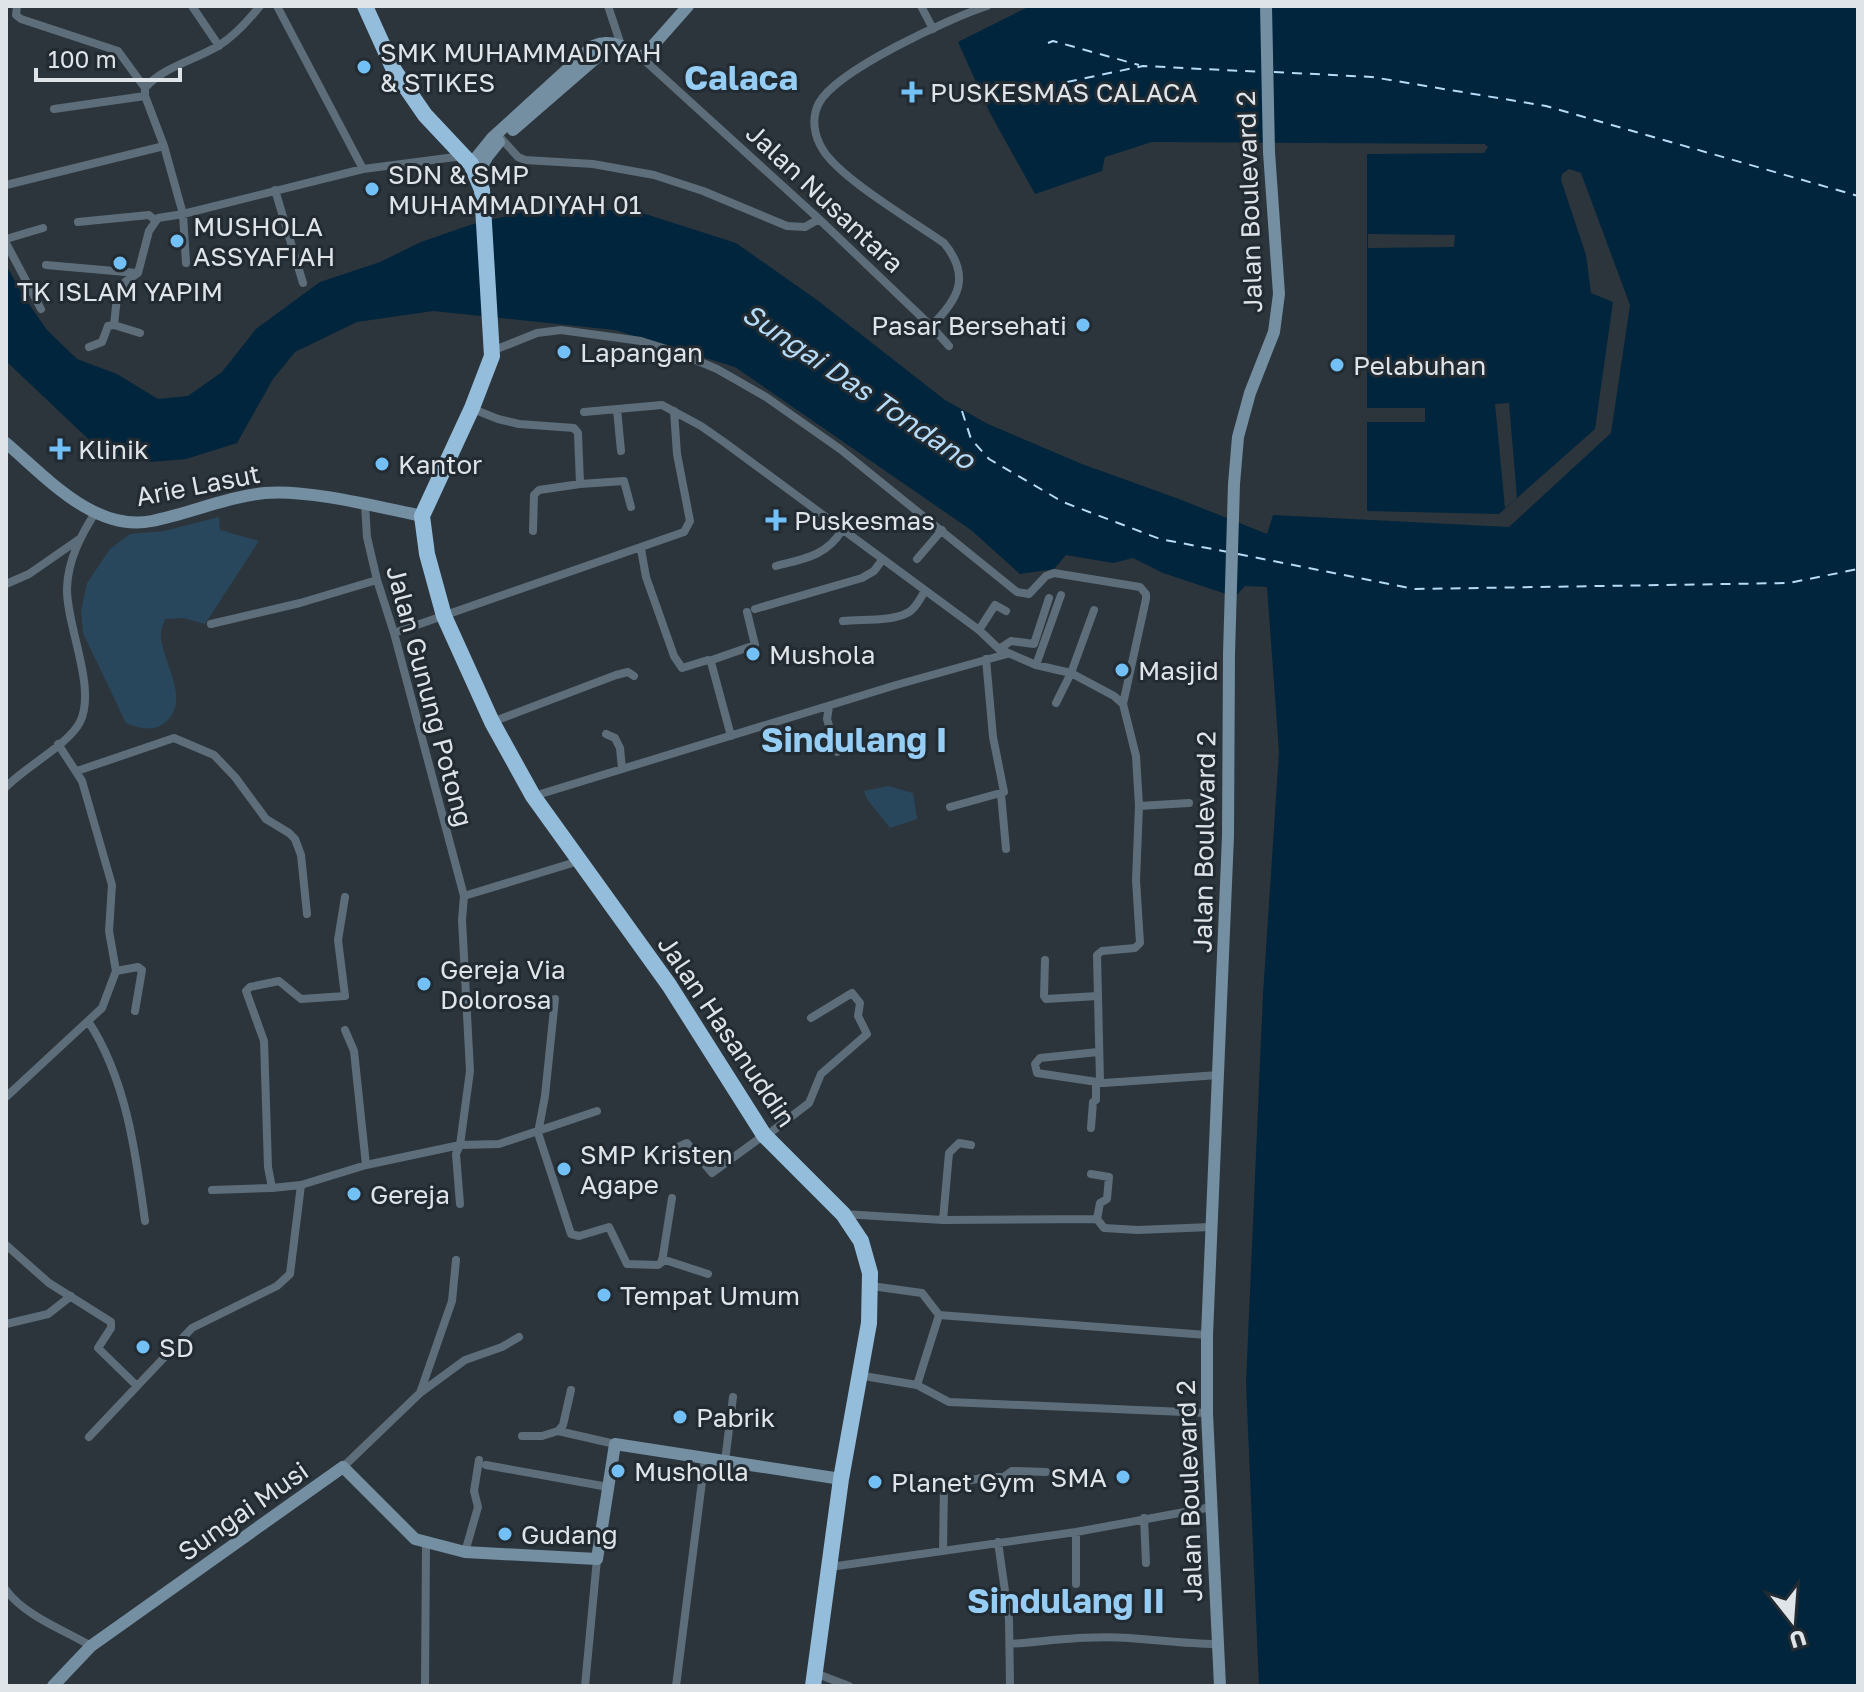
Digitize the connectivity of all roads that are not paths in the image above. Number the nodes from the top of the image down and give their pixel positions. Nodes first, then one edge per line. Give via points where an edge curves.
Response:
1 (192, 6) edge
2 (260, 6) edge
3 (277, 6) edge
4 (365, 6) edge
5 (608, 6) edge
6 (688, 6) edge
7 (921, 6) edge
8 (987, 6) edge
9 (1266, 6) edge
10 (17, 8) edge
11 (6, 10) edge
12 (933, 29) junction
13 (621, 45) junction
14 (219, 46) junction
15 (642, 58) junction
16 (145, 92) junction
17 (54, 109) dead end
18 (497, 137) junction
19 (164, 146) junction
20 (363, 169) junction
21 (474, 172) junction
22 (6, 185) edge
23 (275, 190) junction
24 (183, 214) junction
25 (819, 219) junction
26 (155, 220) junction
27 (78, 222) dead end
28 (43, 228) dead end
29 (6, 241) edge
30 (186, 263) dead end
31 (46, 265) dead end
32 (138, 273) junction
33 (303, 283) dead end
34 (41, 309) dead end
35 (114, 325) junction
36 (931, 326) junction
37 (140, 333) dead end
38 (946, 342) dead end
39 (492, 343) junction
40 (89, 347) dead end
41 (472, 408) junction
42 (617, 409) junction
43 (674, 411) junction
44 (584, 412) dead end
45 (6, 443) edge
46 (621, 451) dead end
47 (580, 484) junction
48 (365, 505) junction
49 (631, 507) dead end
50 (95, 513) junction
51 (422, 516) junction
52 (842, 530) junction
53 (942, 530) junction
54 (533, 531) dead end
55 (78, 540) junction
56 (641, 549) junction
57 (883, 559) junction
58 (917, 559) dead end
59 (776, 566) dead end
60 (377, 580) junction
61 (6, 584) edge
62 (925, 591) junction
63 (1061, 595) dead end
64 (1049, 598) dead end
65 (1094, 610) dead end
66 (1006, 611) dead end
67 (444, 616) junction
68 (843, 621) dead end
69 (211, 624) dead end
70 (979, 630) junction
71 (394, 633) junction
72 (999, 649) junction
73 (1008, 654) junction
74 (986, 659) junction
75 (709, 661) junction
76 (1036, 665) junction
77 (1071, 673) junction
78 (634, 676) dead end
79 (1056, 703) dead end
80 (1123, 704) junction
81 (829, 707) junction
82 (492, 722) junction
83 (606, 734) dead end
84 (731, 736) junction
85 (58, 744) junction
86 (837, 752) dead end
87 (622, 769) junction
88 (77, 771) junction
89 (6, 787) edge
90 (1001, 794) junction
91 (533, 796) junction
92 (1189, 803) dead end
93 (1139, 806) junction
94 (950, 807) dead end
95 (1006, 849) dead end
96 (580, 861) junction
97 (464, 896) junction
98 (345, 897) dead end
99 (307, 914) dead end
100 (1045, 960) dead end
101 (116, 971) junction
102 (1098, 996) junction
103 (555, 999) dead end
104 (135, 1011) dead end
105 (811, 1018) dead end
106 (88, 1021) junction
107 (345, 1030) dead end
108 (1098, 1052) junction
109 (1219, 1075) junction
110 (1102, 1082) junction
111 (6, 1097) edge
112 (597, 1111) dead end
113 (1091, 1128) dead end
114 (538, 1133) junction
115 (764, 1135) junction
116 (460, 1145) junction
117 (971, 1145) dead end
118 (678, 1147) dead end
119 (366, 1165) junction
120 (1091, 1174) dead end
121 (301, 1185) junction
122 (272, 1188) junction
123 (212, 1190) dead end
124 (672, 1198) dead end
125 (460, 1204) dead end
126 (843, 1214) junction
127 (1097, 1219) junction
128 (943, 1220) junction
129 (145, 1221) dead end
130 (1211, 1227) junction
131 (6, 1245) edge
132 (662, 1259) junction
133 (456, 1260) dead end
134 (708, 1274) dead end
135 (871, 1286) junction
136 (71, 1296) junction
137 (939, 1315) junction
138 (6, 1324) edge
139 (1207, 1335) junction
140 (519, 1337) dead end
141 (858, 1375) junction
142 (917, 1385) junction
143 (137, 1386) junction
144 (571, 1390) dead end
145 (420, 1393) junction
146 (733, 1397) dead end
147 (1207, 1413) junction
148 (558, 1431) junction
149 (522, 1436) dead end
150 (89, 1437) dead end
151 (615, 1444) junction
152 (705, 1458) junction
153 (725, 1461) junction
154 (343, 1467) junction
155 (1046, 1472) dead end
156 (841, 1479) junction
157 (608, 1487) junction
158 (1212, 1507) junction
159 (1144, 1518) junction
160 (1076, 1532) junction
161 (998, 1542) junction
162 (426, 1543) junction
163 (943, 1551) junction
164 (465, 1552) junction
165 (597, 1559) junction
166 (1146, 1563) dead end
167 (830, 1567) junction
168 (1076, 1584) dead end
169 (6, 1590) edge
170 (1010, 1644) junction
171 (1217, 1644) junction
172 (91, 1646) junction
173 (814, 1680) edge
174 (53, 1686) edge
175 (425, 1686) edge
176 (585, 1686) edge
177 (676, 1686) edge
178 (849, 1686) edge
179 (1010, 1686) edge
180 (1220, 1686) edge

1 - 14 street
2 - 14 street
3 - 20 street
4 - 21 highway via 410,95
5 - 13 street
6 - 15 main road
7 - 12 street
8 - 12 street
9 - 109 main road, Jalan Boulevard 2 via 1279,294 1274,332 1238,437 1230,569
10 - 11 street
10 - 16 street via 21,19 118,51
12 - 36 street via 838,83 819,101 814,115 815,134 839,169 953,254 959,271 956,297
13 - 15 main road
13 - 18 main road via 605,43 603,52
14 - 16 street via 159,76
15 - 25 street, Jalan Nusantara
16 - 17 street
16 - 19 street
18 - 21 main road
18 - 25 street via 525,160 654,175 787,226 805,227
19 - 22 street
19 - 24 street
20 - 21 street
20 - 23 street
21 - 39 highway
23 - 24 street
23 - 33 street
24 - 26 street
24 - 30 street
25 - 36 street, Jalan Nusantara
26 - 27 street via 149,215
26 - 32 street
28 - 29 street
29 - 34 street
31 - 32 street
32 - 35 street via 117,297
35 - 37 street
35 - 40 street via 108,326 102,342
36 - 38 street, Jalan Nusantara
39 - 41 highway
39 - 53 street via 561,330 618,337 679,353 766,397
41 - 47 street via 519,424 574,428
41 - 51 highway
42 - 43 street via 662,405
42 - 44 street
42 - 46 street
43 - 52 street
43 - 56 street via 690,524 684,532
45 - 50 main road, Arie Lasut
47 - 49 street via 624,481
47 - 54 street via 536,491
48 - 50 main road, Arie Lasut via 285,492 230,498 140,523
48 - 51 main road, Arie Lasut
48 - 60 street, Jalan Gunung Potong
50 - 55 street
51 - 67 highway, Jalan Hasanuddin
52 - 57 street
52 - 59 street via 820,554
53 - 58 street
53 - 80 street via 1021,594 1032,592 1051,574 1140,587 1146,594
55 - 61 street
55 - 85 street via 67,588 84,709 78,725
56 - 67 street
56 - 75 street via 646,577 680,667
57 - 62 street
57 - 75 street via 862,578 751,610 755,645
60 - 69 street
60 - 71 street, Jalan Gunung Potong
62 - 68 street via 916,606 898,616
62 - 70 street
63 - 76 street
64 - 72 street via 1034,644 1011,641
65 - 77 street
66 - 70 street via 995,605
67 - 71 street
67 - 82 highway, Jalan Hasanuddin
70 - 72 street
71 - 97 street, Jalan Gunung Potong
72 - 73 street
73 - 74 street
73 - 76 street
74 - 81 street
74 - 90 street
75 - 84 street
76 - 77 street
77 - 79 street
77 - 80 street
78 - 82 street via 616,675
80 - 93 street via 1136,756
81 - 84 street
81 - 86 street via 827,719
82 - 91 highway, Jalan Hasanuddin
83 - 87 street via 620,748
84 - 87 street
85 - 88 street
85 - 89 street
87 - 91 street
88 - 99 street via 174,738 214,755 266,819 295,839
88 - 101 street via 112,885 109,931
90 - 94 street
90 - 95 street
91 - 96 highway, Jalan Hasanuddin
92 - 93 street
93 - 102 street via 1140,943 1097,955
96 - 97 street
96 - 115 highway, Jalan Hasanuddin via 669,985
97 - 116 street, Jalan Gunung Potong via 470,1071
98 - 122 street via 338,943 345,996 301,999 279,981 246,991 264,1041
100 - 102 street via 1046,999
101 - 104 street via 142,970
101 - 106 street via 102,1008
102 - 108 street
103 - 114 street
105 - 115 street via 852,993 860,1003 858,1016 867,1034 821,1074 809,1103
106 - 111 street
106 - 129 street via 110,1060 121,1098
107 - 119 street via 354,1051
108 - 110 street
108 - 110 street via 1043,1057 1035,1064 1041,1075
109 - 110 street
109 - 130 main road, Jalan Boulevard 2
110 - 113 street via 1096,1085
112 - 114 street
114 - 116 street via 499,1144
114 - 132 street via 571,1234 609,1227 627,1264 656,1265
115 - 118 street via 712,1173 687,1143
115 - 126 highway, Jalan Hasanuddin
116 - 119 street
116 - 125 street, Jalan Gunung Potong
117 - 128 street via 959,1143 949,1153
119 - 121 street
120 - 127 street via 1110,1179
121 - 122 street
121 - 143 street via 288,1277 192,1328
122 - 123 street
124 - 132 street
126 - 128 street
126 - 135 highway, Jalan Hasanuddin via 861,1241
127 - 128 street
127 - 130 street via 1104,1228
130 - 139 main road, Jalan Boulevard 2
131 - 136 street
132 - 134 street
133 - 145 street via 452,1301
135 - 137 street via 922,1293
135 - 141 highway, Jalan Hasanuddin
136 - 138 street via 48,1314
136 - 143 street via 111,1322 98,1348
137 - 139 street
137 - 142 street
139 - 147 main road, Jalan Boulevard 2
140 - 145 street via 465,1360
141 - 142 street
141 - 156 highway, Jalan Hasanuddin
142 - 147 street via 949,1402
143 - 150 street
144 - 148 street
145 - 154 street
146 - 153 street
147 - 158 main road, Jalan Boulevard 2
148 - 149 street
148 - 151 street
151 - 152 main road
151 - 157 main road
152 - 153 main road
152 - 177 street
153 - 156 main road
154 - 162 main road, Sungai Musi via 408,1534
154 - 172 main road, Sungai Musi
155 - 163 street via 1012,1471 1004,1477 944,1486
156 - 167 highway, Jalan Hasanuddin
157 - 164 street via 482,1462 474,1491 478,1507
157 - 165 main road
158 - 159 street
158 - 171 main road, Jalan Boulevard 2
159 - 160 street
159 - 166 street
160 - 161 street
160 - 168 street
161 - 163 street
161 - 170 street
162 - 164 main road, Sungai Musi
162 - 175 street
163 - 167 street
164 - 165 main road, Sungai Musi
165 - 176 street
167 - 173 highway, Jalan Hasanuddin
169 - 172 street via 32,1613
170 - 171 street via 1130,1638
170 - 179 street
171 - 180 main road, Jalan Boulevard 2
172 - 174 main road, Sungai Musi
173 - 178 street

